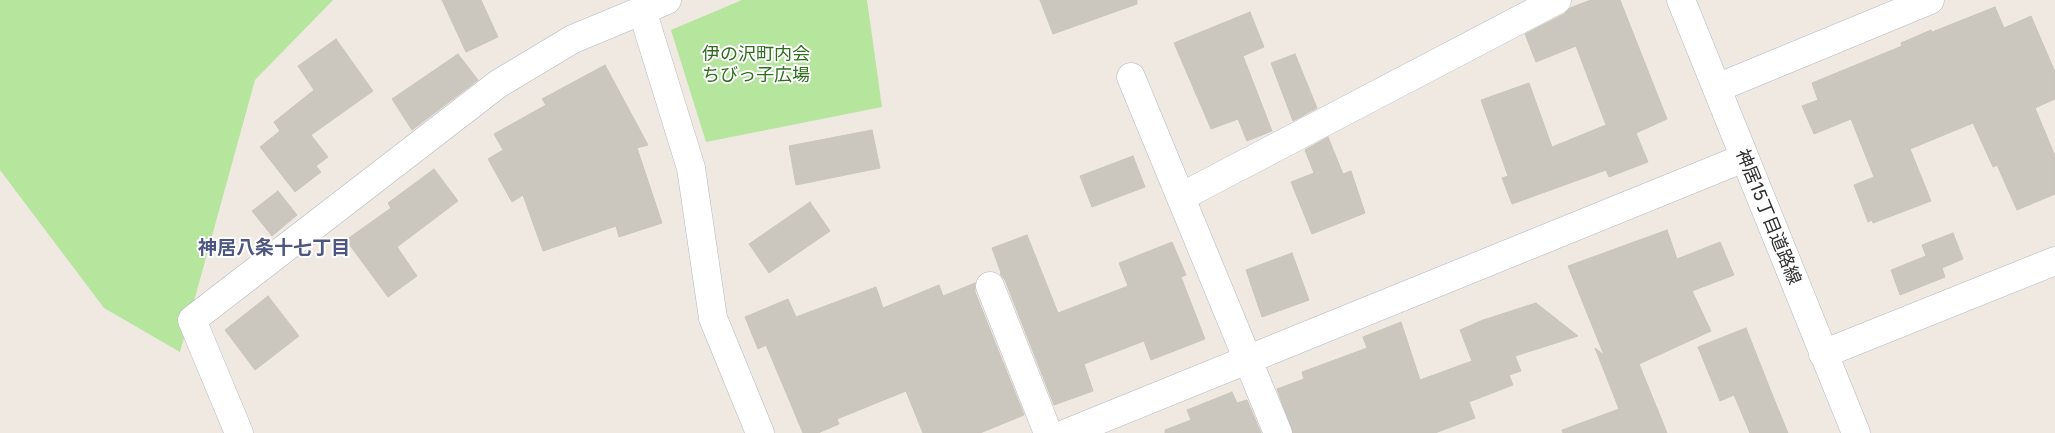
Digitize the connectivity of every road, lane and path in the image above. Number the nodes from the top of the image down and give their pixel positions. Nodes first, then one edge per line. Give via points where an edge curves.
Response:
1 (667, 0) edge
2 (1558, 0) edge
3 (1681, 0) edge
4 (1930, 0) edge
5 (642, 10) junction
6 (1131, 77) dead end
7 (1717, 88) junction
8 (1744, 158) junction
9 (1181, 197) junction
10 (2055, 261) edge
11 (990, 286) dead end
12 (1823, 354) junction
13 (1248, 359) junction
14 (239, 433) edge
15 (760, 433) edge
16 (1048, 433) edge
17 (1066, 433) edge
18 (1278, 433) edge
19 (1856, 433) edge

1 - 5 street
2 - 9 street
3 - 7 street, 神居15丁目道路線
4 - 7 street
5 - 14 street via 573,38 498,84 192,320
5 - 15 street via 691,168 713,318
6 - 9 street
7 - 8 street, 神居15丁目道路線
8 - 12 street, 神居15丁目道路線
8 - 13 street
9 - 13 street
10 - 12 street
11 - 16 street
12 - 19 street, 神居15丁目道路線
13 - 17 street
13 - 18 street

